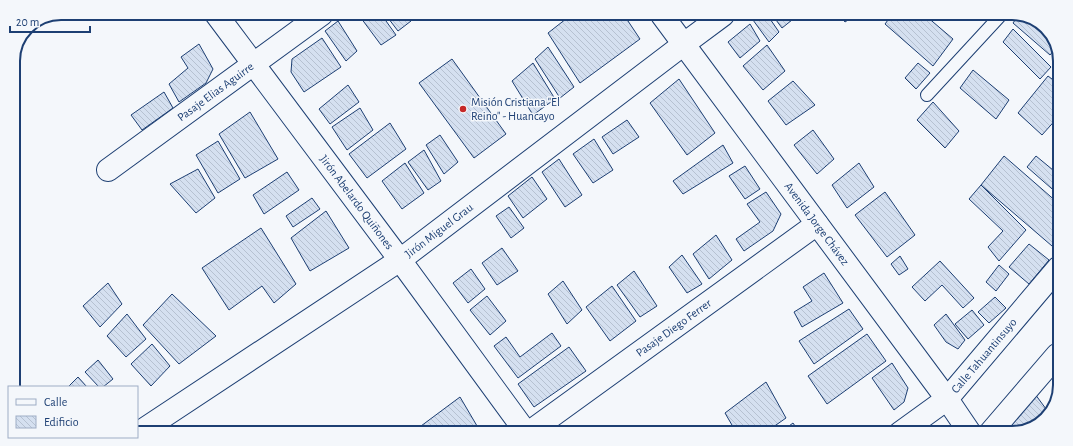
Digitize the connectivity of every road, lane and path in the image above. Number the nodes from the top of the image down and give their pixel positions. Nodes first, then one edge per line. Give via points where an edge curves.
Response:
1 (220, 20) edge
2 (314, 20) edge
3 (666, 20) edge
4 (716, 20) edge
5 (996, 20) edge
6 (684, 44) junction
7 (253, 64) junction
8 (927, 95) dead end
9 (108, 170) dead end
10 (817, 224) junction
11 (400, 260) junction
12 (1053, 274) edge
13 (1053, 360) edge
14 (947, 399) junction
15 (149, 426) edge
16 (521, 426) edge
17 (538, 426) edge
18 (910, 426) edge
19 (965, 426) edge
20 (996, 426) edge

1 - 7 street, Jirón Abelardo Quiñones
2 - 7 street, Pasaje Elias Aguirre
3 - 6 street, Avenida Jorge Chávez
4 - 6 street, Jirón Miguel Grau
5 - 8 lane
6 - 10 street, Avenida Jorge Chávez
6 - 11 street, Jirón Miguel Grau
7 - 9 street, Pasaje Elias Aguirre
7 - 11 street, Jirón Abelardo Quiñones
10 - 14 street, Avenida Jorge Chávez
10 - 17 street, Pasaje Diego Ferrer
11 - 15 street, Jirón Miguel Grau
11 - 16 street, Jirón Abelardo Quiñones
12 - 14 street, Calle Tahuantinsuyo
13 - 20 street
14 - 18 street, Calle Tahuantinsuyo
14 - 19 street, Avenida Jorge Chávez

